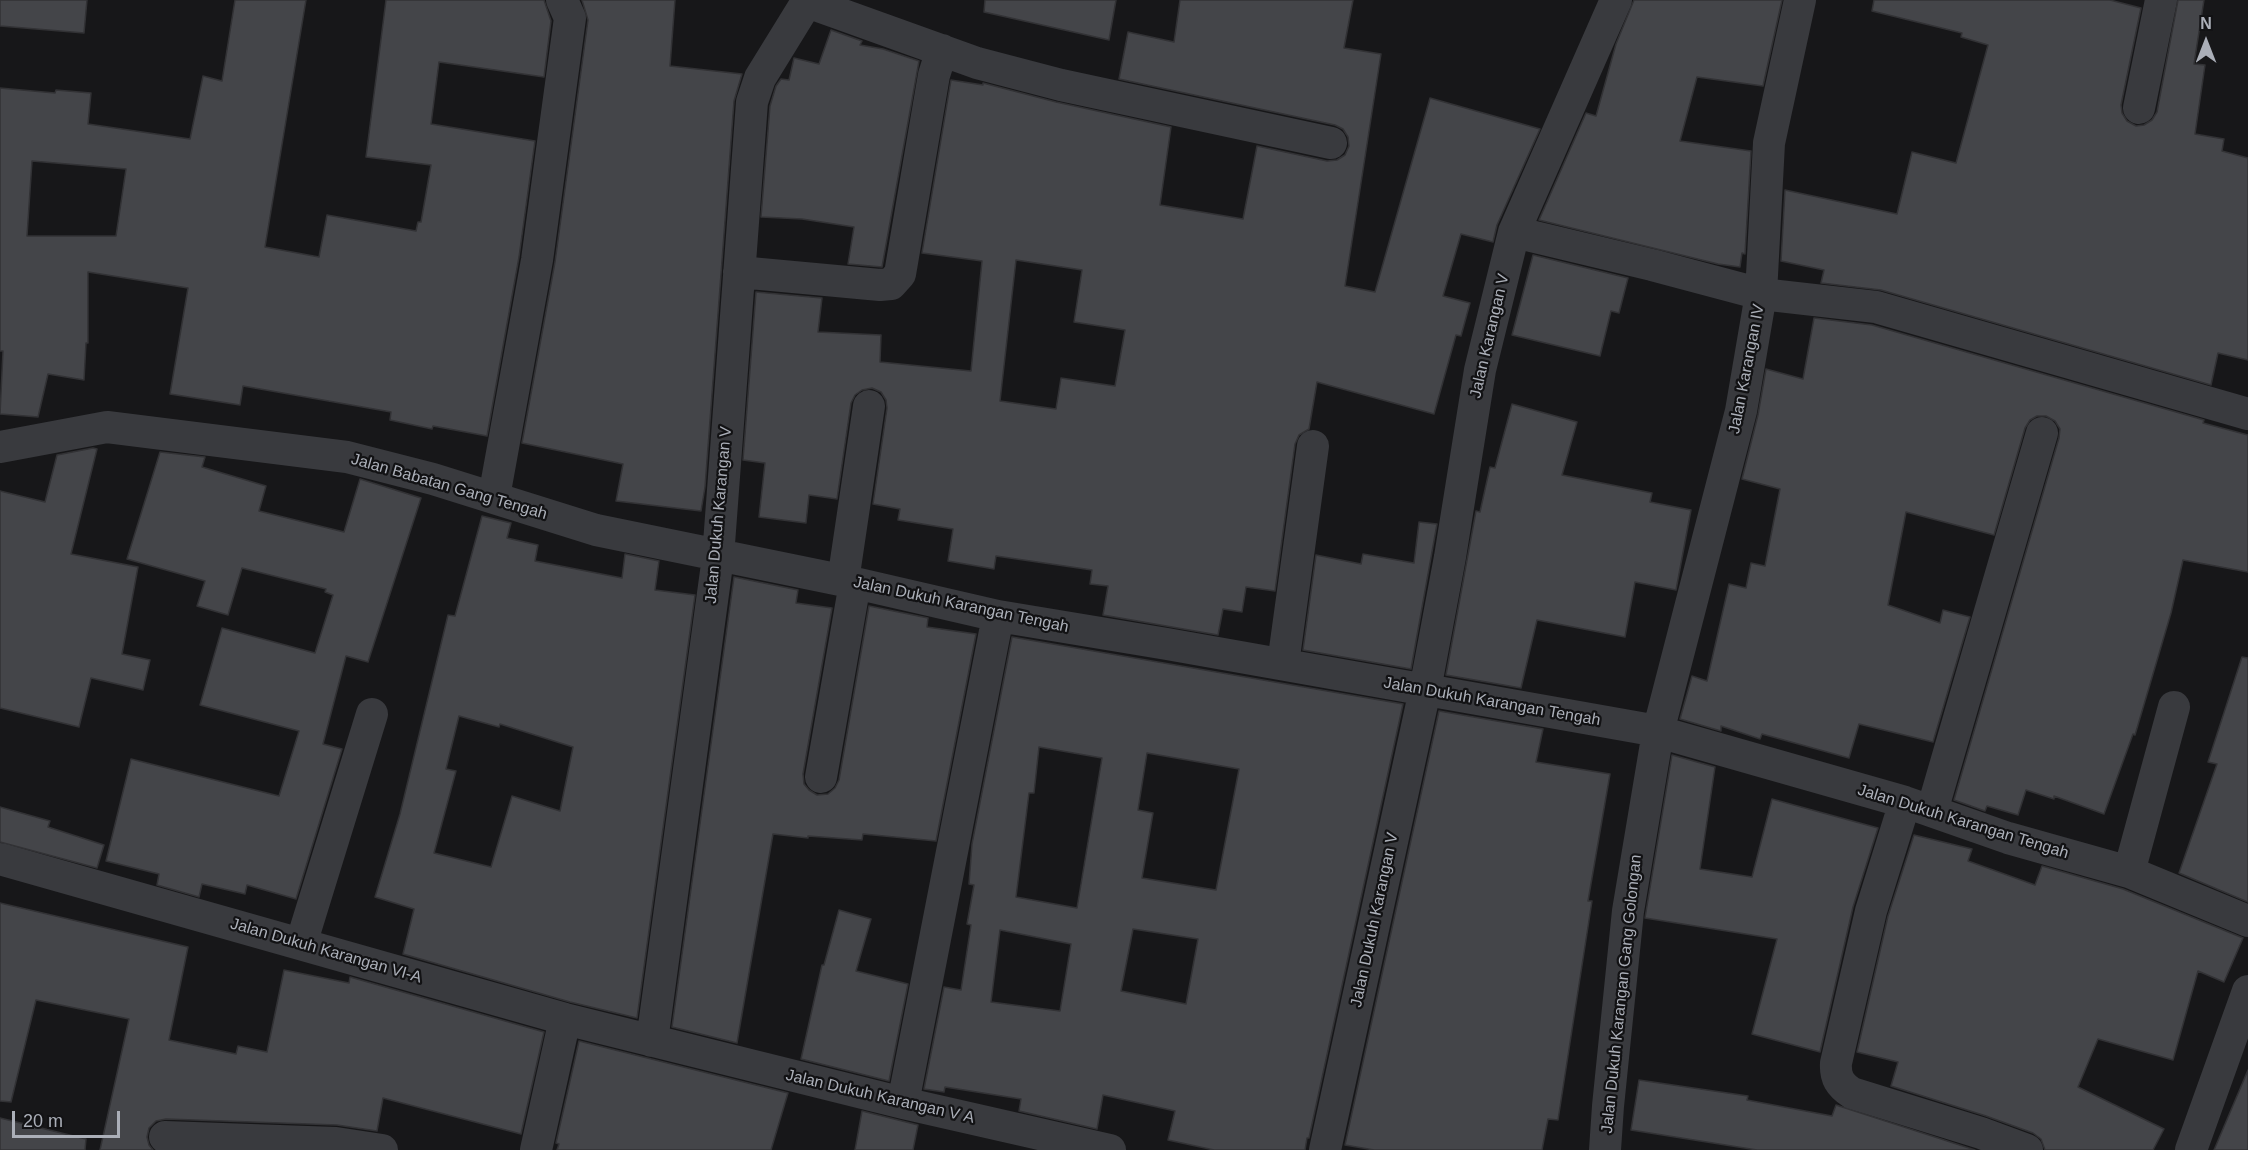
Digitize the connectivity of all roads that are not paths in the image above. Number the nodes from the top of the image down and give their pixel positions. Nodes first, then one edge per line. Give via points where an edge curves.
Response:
1 (562, 0) edge
2 (1616, 0) edge
3 (1800, 0) edge
4 (2161, 0) edge
5 (807, 1) edge
6 (942, 51) junction
7 (2139, 108) dead end
8 (1331, 144) dead end
9 (1514, 232) junction
10 (739, 272) junction
11 (1761, 294) junction
12 (869, 406) dead end
13 (2248, 414) edge
14 (2042, 433) dead end
15 (1313, 446) dead end
16 (0, 447) edge
17 (494, 497) junction
18 (718, 557) junction
19 (849, 582) junction
20 (998, 616) junction
21 (1283, 664) junction
22 (1425, 690) junction
23 (2174, 707) dead end
24 (372, 714) dead end
25 (1658, 732) junction
26 (821, 777) dead end
27 (1918, 807) junction
28 (0, 859) edge
29 (2129, 872) junction
30 (2248, 921) edge
31 (302, 944) junction
32 (2248, 991) edge
33 (565, 1019) junction
34 (652, 1041) junction
35 (903, 1104) junction
36 (165, 1137) dead end
37 (382, 1150) edge
38 (536, 1150) edge
39 (1110, 1150) edge
40 (1325, 1150) edge
41 (1605, 1150) edge
42 (2027, 1150) edge
43 (2191, 1150) edge

1 - 17 street via 570,18 567,41 537,260
2 - 9 street, Jalan Karangan V
3 - 11 street, Jalan Karangan IV via 1769,143
4 - 7 street
5 - 6 street
5 - 10 street, Jalan Dukuh Karangan V via 760,78 752,102
6 - 8 street via 1060,85
6 - 10 street via 934,75 900,274 891,284
9 - 11 street
9 - 22 street, Jalan Karangan V via 1480,370
10 - 18 street, Jalan Dukuh Karangan V
11 - 13 street via 1876,307
11 - 25 street, Jalan Karangan IV via 1741,411
12 - 19 street
14 - 27 street
15 - 21 street
16 - 17 street, Jalan Babatan Gang Tengah via 107,427 142,430 347,457
17 - 18 street, Jalan Babatan Gang Tengah via 596,531
18 - 19 street, Jalan Dukuh Karangan Tengah
18 - 34 street, Jalan Dukuh Karangan V
19 - 20 street, Jalan Dukuh Karangan Tengah
19 - 26 street
20 - 21 street, Jalan Dukuh Karangan Tengah
20 - 35 street
21 - 22 street, Jalan Dukuh Karangan Tengah
22 - 25 street, Jalan Dukuh Karangan Tengah
22 - 40 street, Jalan Dukuh Karangan V
23 - 29 street
24 - 31 street
25 - 27 street, Jalan Dukuh Karangan Tengah
25 - 41 street, Jalan Dukuh Karangan Gang Golongan via 1629,912
27 - 29 street, Jalan Dukuh Karangan Tengah via 2008,838
27 - 42 street via 1871,912 1836,1063 1838,1080 1852,1093 1870,1100
28 - 31 street, Jalan Dukuh Karangan VI-A
29 - 30 street, Jalan Dukuh Karangan Tengah
31 - 33 street, Jalan Dukuh Karangan VI-A
32 - 43 street
33 - 34 street, Jalan Dukuh Karangan VI-A
33 - 38 street
34 - 35 street, Jalan Dukuh Karangan V A
35 - 39 street, Jalan Dukuh Karangan V A
36 - 37 street via 336,1143

